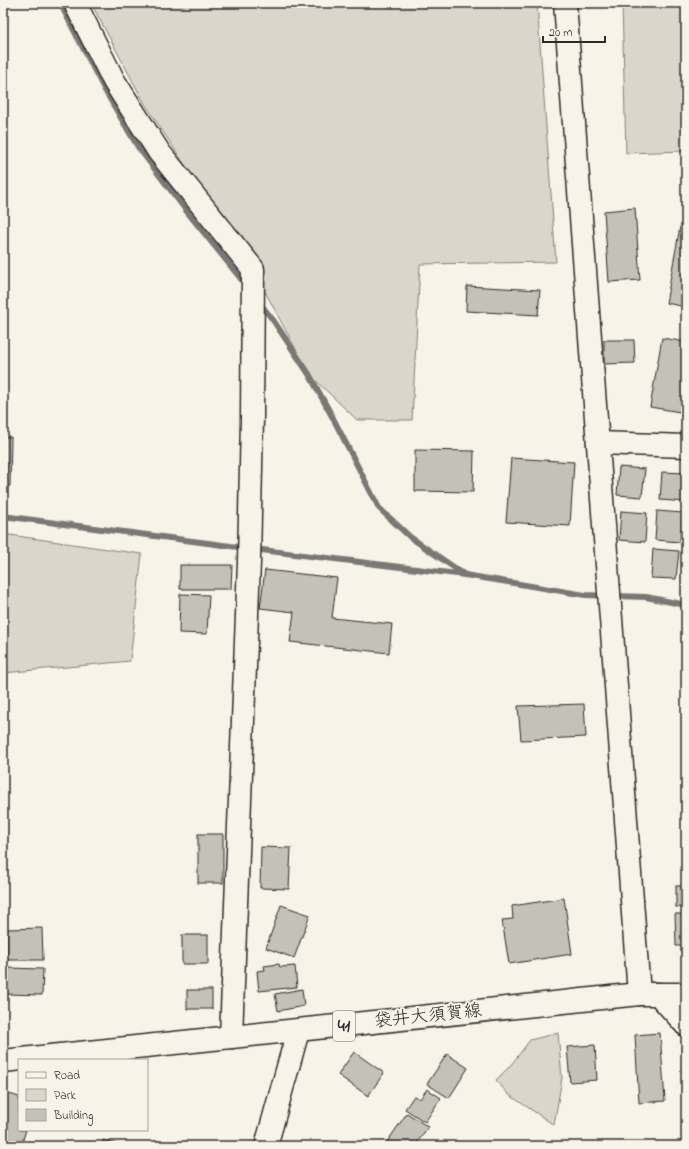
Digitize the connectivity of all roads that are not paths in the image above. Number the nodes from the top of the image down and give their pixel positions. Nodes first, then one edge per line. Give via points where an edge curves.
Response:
1 (75, 3) edge
2 (565, 3) edge
3 (598, 443) junction
4 (686, 446) edge
5 (649, 994) junction
6 (686, 994) edge
7 (686, 1026) edge
8 (298, 1031) junction
9 (231, 1037) junction
10 (30, 1059) edge
11 (18, 1060) edge
12 (3, 1062) edge
13 (266, 1146) edge

1 - 9 street via 114,81 159,152 253,269 250,562
2 - 3 street
3 - 4 street
3 - 5 street
5 - 6 street, 袋井大須賀線 / 41
5 - 7 street
5 - 8 street, 袋井大須賀線 / 41
8 - 9 street, 袋井大須賀線 / 41
8 - 13 street
9 - 10 street, 袋井大須賀線 / 41
11 - 12 street, 袋井大須賀線 / 41

